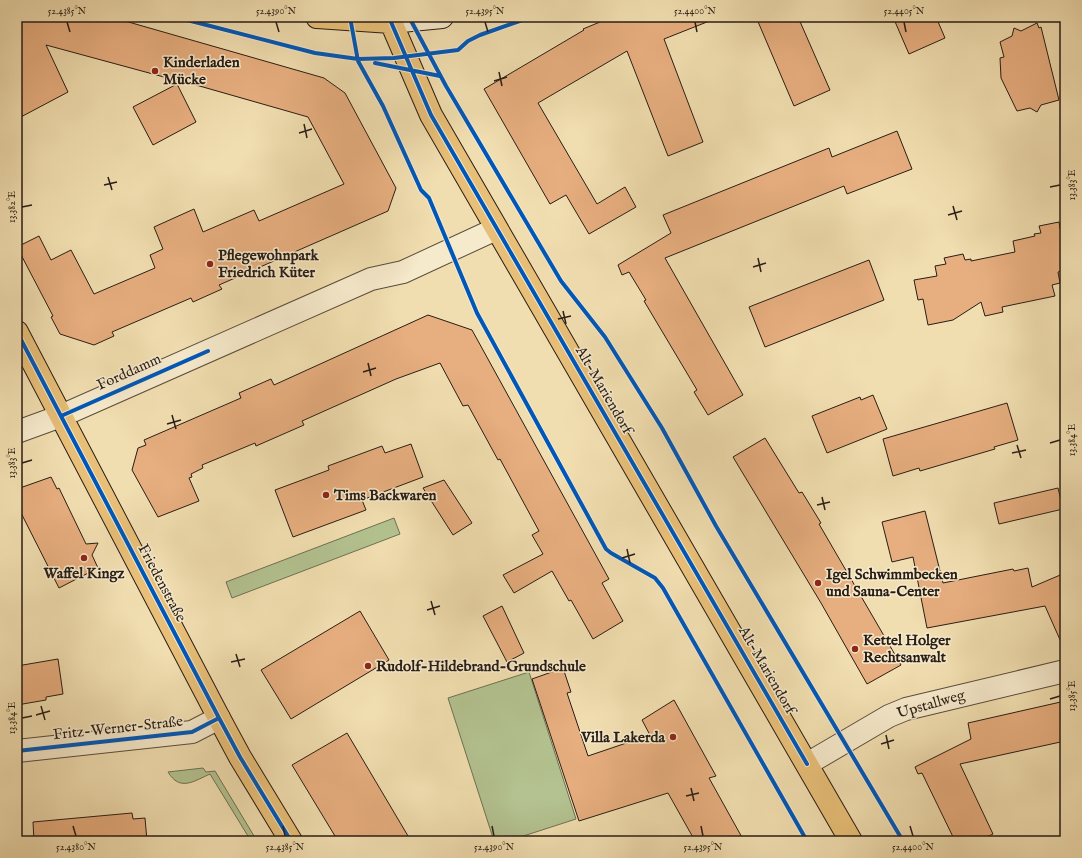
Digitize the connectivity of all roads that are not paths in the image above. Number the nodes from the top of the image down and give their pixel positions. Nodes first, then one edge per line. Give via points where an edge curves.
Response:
1 (316, 17) edge
2 (442, 17) edge
3 (390, 22) junction
4 (496, 229) junction
5 (17, 332) edge
6 (61, 416) junction
7 (17, 432) edge
8 (1065, 671) edge
9 (219, 718) junction
10 (17, 751) edge
11 (807, 764) junction
12 (291, 841) edge
13 (852, 841) edge

1 - 3 main road
2 - 3 street
3 - 4 main road, Alt-Mariendorf via 431,115
4 - 6 street, Forddamm via 403,272 371,279
4 - 11 main road, Alt-Mariendorf
5 - 6 main road, Friedenstraße
6 - 7 street, Forddamm
6 - 9 main road, Friedenstraße
8 - 11 street, Upstallweg via 906,709 888,716
9 - 10 street, Fritz-Werner-Straße via 192,732
9 - 12 main road, Friedenstraße
11 - 13 main road, Alt-Mariendorf

